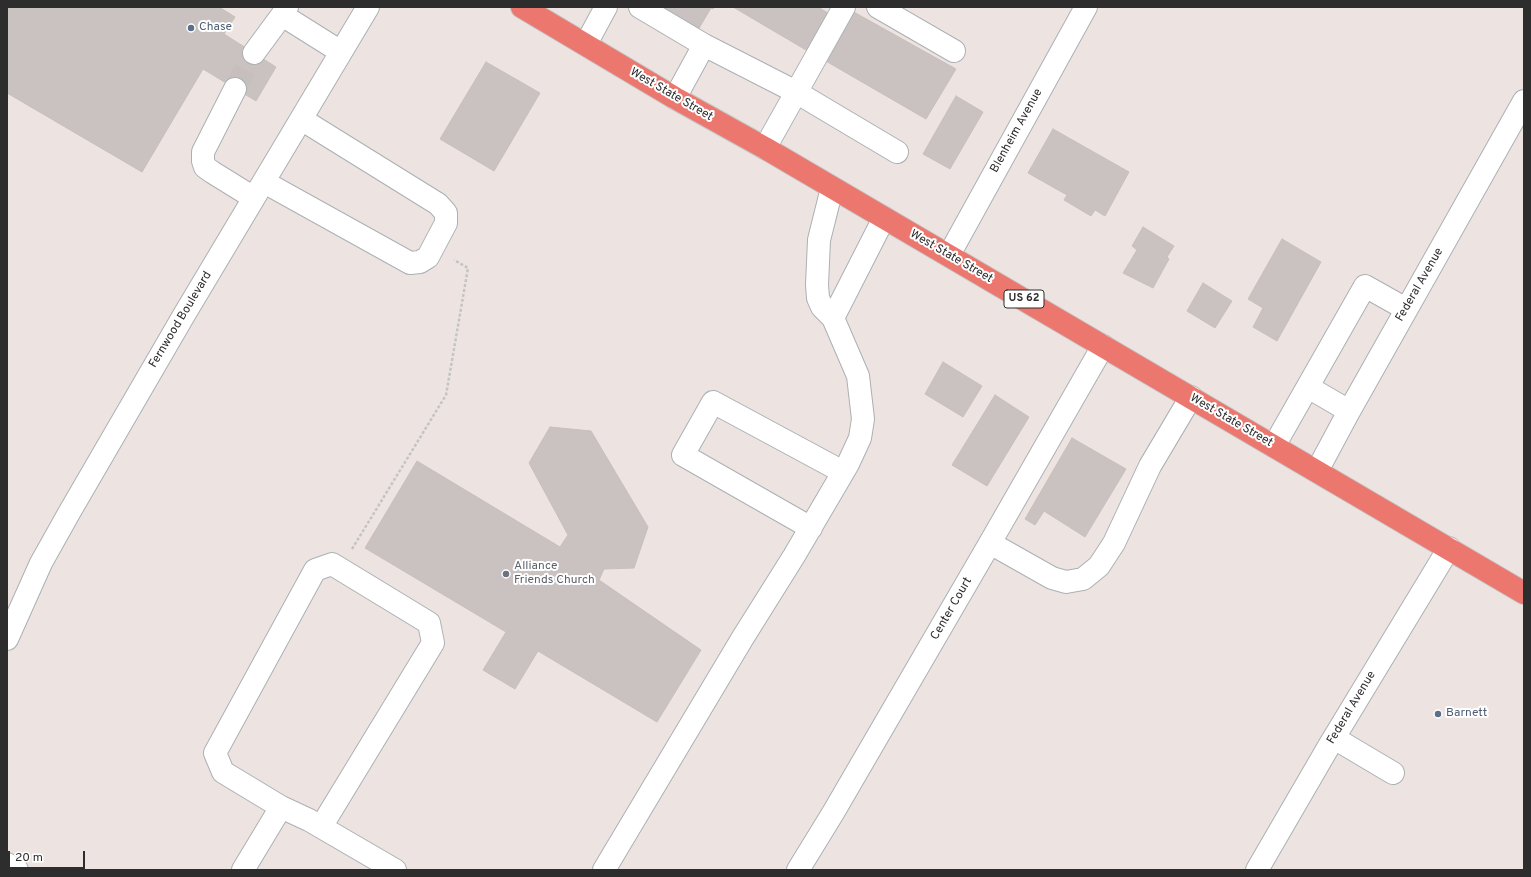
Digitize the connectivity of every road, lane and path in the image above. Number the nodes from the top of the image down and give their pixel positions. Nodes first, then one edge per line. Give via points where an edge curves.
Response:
1 (368, 7) edge
2 (522, 7) edge
3 (606, 7) edge
4 (640, 7) edge
5 (844, 7) edge
6 (878, 7) edge
7 (1086, 7) edge
8 (284, 11) edge
9 (586, 44) junction
10 (704, 45) junction
11 (954, 51) dead end
12 (341, 52) junction
13 (254, 53) tunnel mouth
14 (235, 89) tunnel mouth
15 (796, 92) junction
16 (675, 98) junction
17 (1524, 101) edge
18 (301, 119) junction
19 (765, 148) junction
20 (897, 152) dead end
21 (832, 188) junction
22 (259, 190) junction
23 (884, 218) junction
24 (427, 254) junction
25 (949, 256) junction
26 (1406, 309) junction
27 (832, 318) junction
28 (1103, 346) junction
29 (1308, 387) junction
30 (1191, 397) junction
31 (1349, 411) junction
32 (1274, 446) junction
33 (1317, 471) junction
34 (843, 472) junction
35 (810, 528) junction
36 (990, 543) junction
37 (1449, 548) junction
38 (340, 569) junction
39 (1524, 593) edge
40 (7, 640) edge
41 (1334, 738) junction
42 (1393, 773) dead end
43 (281, 807) junction
44 (321, 827) junction
45 (7, 864) edge
46 (17, 870) edge
47 (243, 870) edge
48 (395, 870) edge
49 (604, 870) edge
50 (798, 870) edge
51 (1257, 870) edge

1 - 12 street, Fernwood Boulevard
2 - 9 highway, West State Street / US 62
3 - 9 street
4 - 10 street
5 - 15 street
6 - 11 street
7 - 25 street, Blenheim Avenue
8 - 12 street
8 - 13 street
9 - 16 highway, West State Street / US 62
10 - 15 street
10 - 16 street
12 - 18 street, Fernwood Boulevard
14 - 22 street via 203,152 205,167
15 - 19 street
15 - 20 street
16 - 19 highway, West State Street / US 62
17 - 26 street, Federal Avenue
18 - 22 street, Fernwood Boulevard
18 - 24 street via 438,204 446,213 446,223
19 - 21 highway, West State Street / US 62
21 - 23 highway, West State Street / US 62
21 - 27 street via 819,240 817,285 822,307
22 - 24 street via 410,264
22 - 40 street, Fernwood Boulevard via 69,512 41,563
23 - 25 highway, West State Street / US 62
23 - 27 street
24 - 38 path via 468,268 446,395
25 - 28 highway, West State Street / US 62
26 - 29 street via 1365,286
26 - 31 street, Federal Avenue
27 - 34 street via 858,376 863,419 860,438
28 - 30 highway, West State Street / US 62
28 - 36 street, Center Court
29 - 31 street
29 - 32 street
30 - 32 highway, West State Street / US 62
30 - 36 street via 1150,466 1114,543 1099,566 1083,579 1066,582 1052,578
31 - 33 street, Federal Avenue
32 - 33 highway, West State Street / US 62
33 - 37 highway, West State Street / US 62
34 - 35 street
34 - 35 street via 714,402 710,408 683,455
35 - 49 street
36 - 50 street, Center Court
37 - 39 highway, West State Street / US 62
37 - 41 street, Federal Avenue
38 - 43 street via 332,564 315,570 215,753 222,772
38 - 44 street via 428,624 432,643
41 - 42 street
41 - 51 street, Federal Avenue
43 - 44 street
43 - 47 street
44 - 48 street
45 - 46 street

